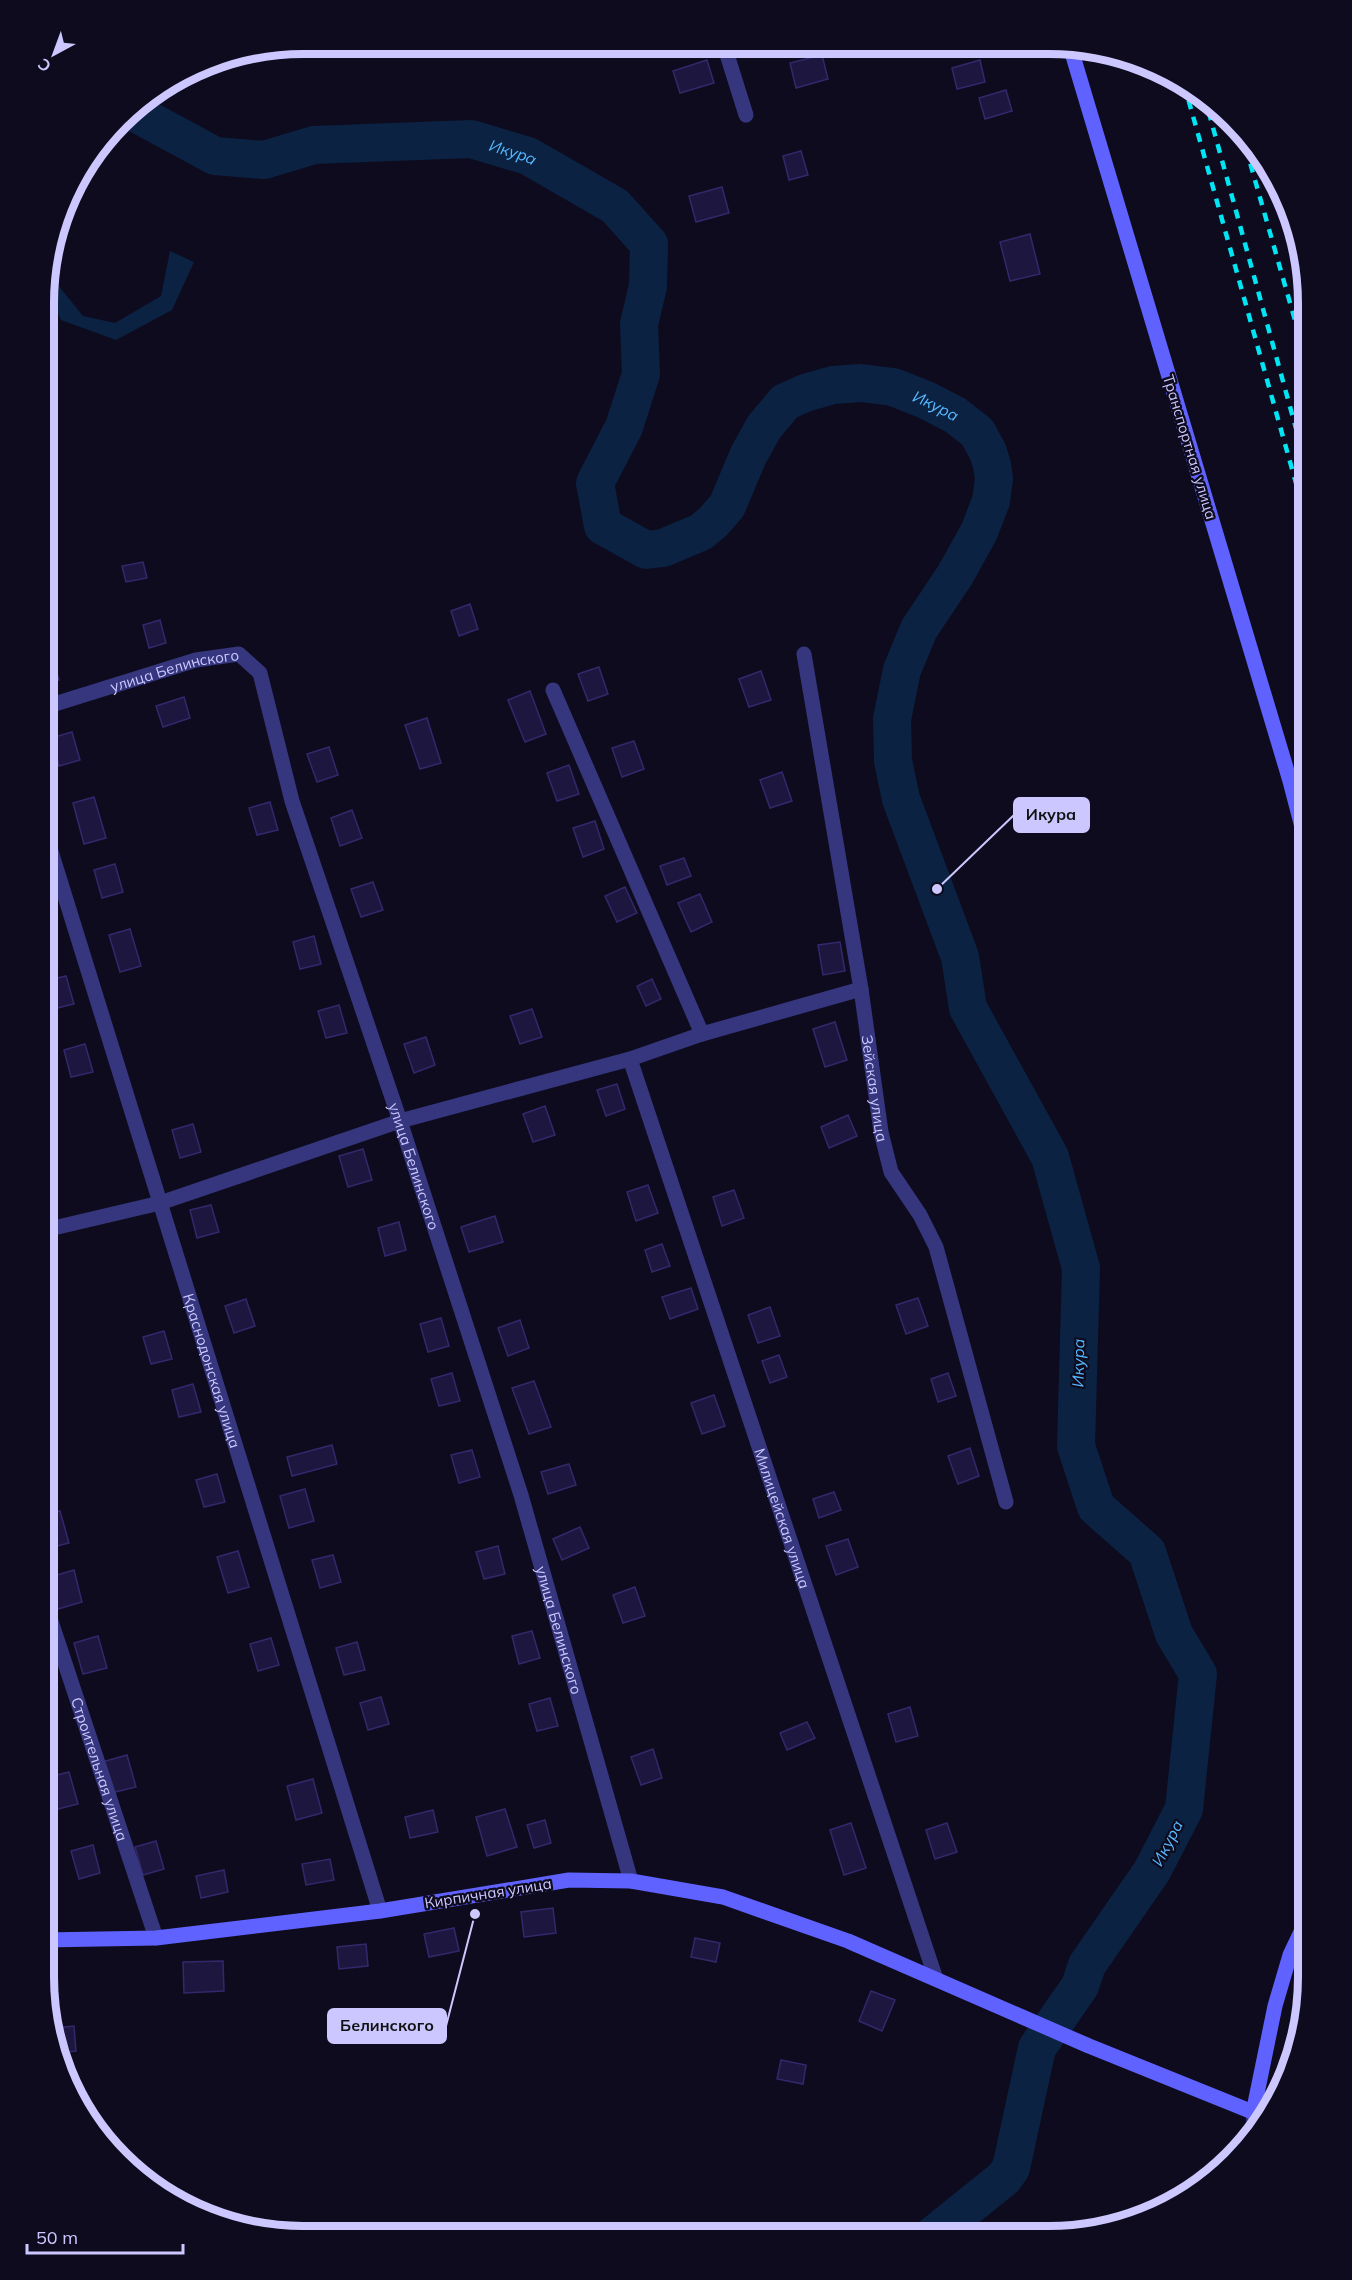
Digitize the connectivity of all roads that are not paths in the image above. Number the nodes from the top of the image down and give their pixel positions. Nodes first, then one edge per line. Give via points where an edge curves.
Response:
1 (727, 54) edge
2 (1073, 55) edge
3 (746, 115) dead end
4 (804, 654) dead end
5 (553, 690) dead end
6 (54, 704) edge
7 (1298, 812) edge
8 (54, 861) edge
9 (861, 988) junction
10 (702, 1034) junction
11 (630, 1059) junction
12 (400, 1121) junction
13 (160, 1203) junction
14 (54, 1228) edge
15 (1006, 1502) dead end
16 (54, 1630) edge
17 (631, 1881) junction
18 (380, 1911) junction
19 (156, 1938) junction
20 (1298, 1938) edge
21 (54, 1940) edge
22 (936, 1979) junction
23 (1260, 2110) edge
24 (1257, 2114) edge

1 - 3 street
2 - 7 street, Транспортная улица
4 - 9 street, Зейская улица
5 - 10 street
6 - 12 street, улица Белинского via 196,660 239,654 260,673 292,801
8 - 13 street, Краснодонская улица
9 - 10 street
9 - 15 street, Зейская улица via 881,1132 891,1172 936,1247
10 - 11 street
11 - 12 street
11 - 22 street, Милицейская улица
12 - 13 street
12 - 17 street, улица Белинского via 521,1495
13 - 14 street
13 - 18 street, Краснодонская улица
16 - 19 street, Строительная улица
17 - 18 street, Кирпичная улица via 569,1880
17 - 22 street, Кирпичная улица via 723,1897 848,1941
18 - 19 street, Кирпичная улица
19 - 21 street, Кирпичная улица
20 - 23 street via 1275,2006
22 - 24 street, Кирпичная улица

